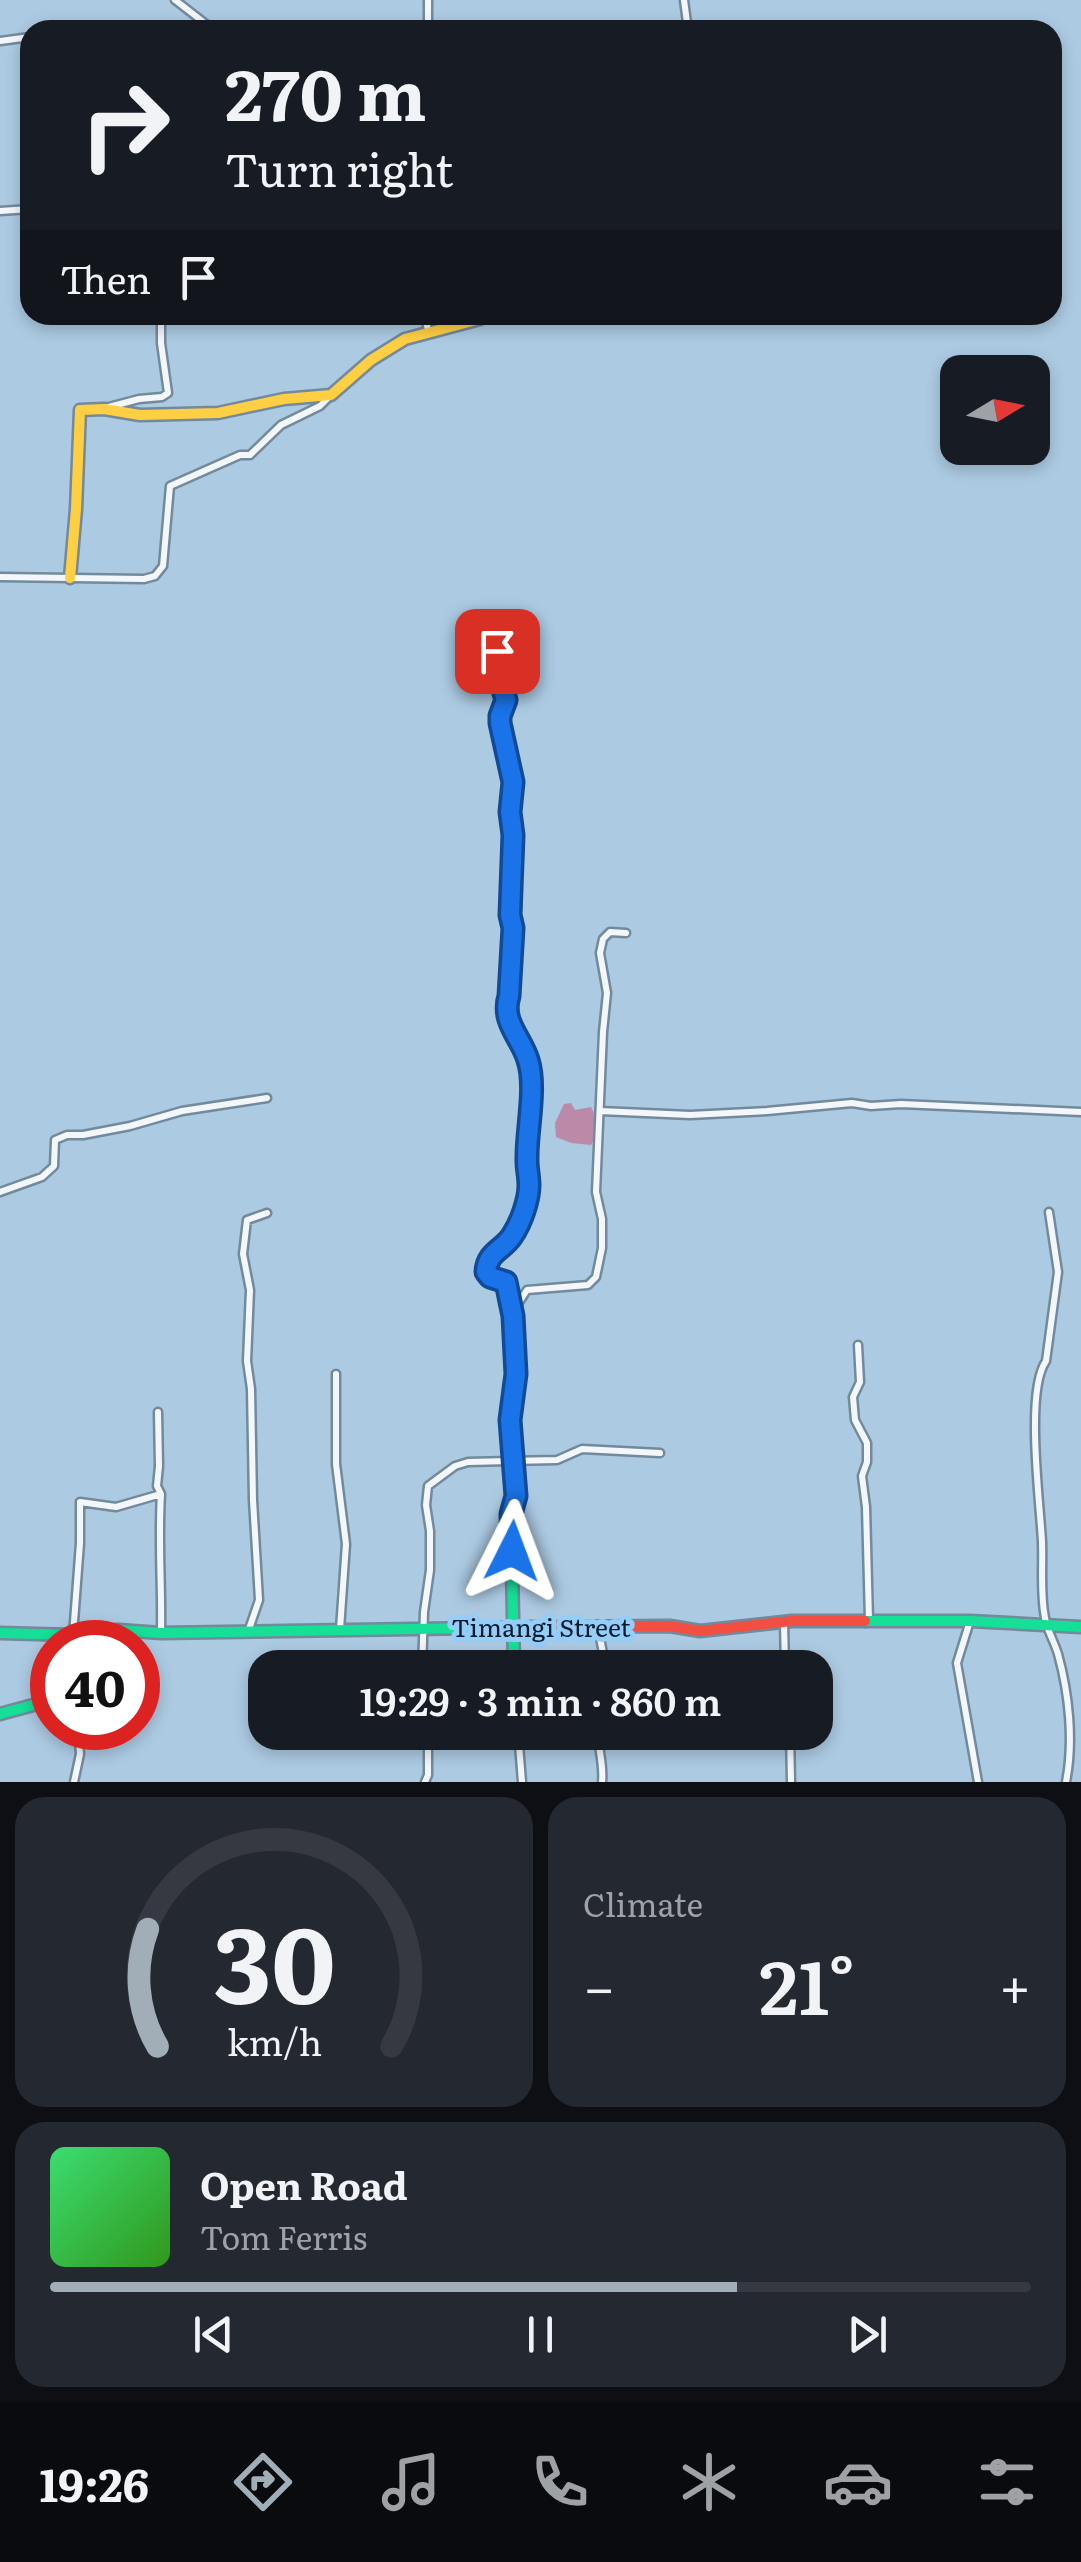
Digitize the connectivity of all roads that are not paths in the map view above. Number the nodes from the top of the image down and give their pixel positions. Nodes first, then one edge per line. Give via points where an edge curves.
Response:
1 (175, 0) edge
2 (201, 20) edge
3 (161, 325) edge
4 (427, 325) edge
5 (454, 325) edge
6 (429, 333) junction
7 (330, 396) junction
8 (104, 409) junction
9 (0, 578) edge
10 (70, 578) junction
11 (471, 620) dead end
12 (626, 933) dead end
13 (267, 1098) dead end
14 (600, 1111) junction
15 (1081, 1112) edge
16 (0, 1192) edge
17 (1048, 1212) dead end
18 (267, 1213) dead end
19 (513, 1316) junction
20 (858, 1345) dead end
21 (336, 1374) dead end
22 (158, 1412) dead end
23 (660, 1454) dead end
24 (515, 1462) junction
25 (160, 1494) junction
26 (74, 1620) edge
27 (970, 1621) junction
28 (784, 1622) junction
29 (869, 1622) junction
30 (1046, 1624) junction
31 (513, 1626) junction
32 (1081, 1627) edge
33 (340, 1628) junction
34 (424, 1628) junction
35 (598, 1628) junction
36 (248, 1632) junction
37 (0, 1633) edge
38 (161, 1633) joint
39 (30, 1634) edge
40 (423, 1650) edge
41 (514, 1650) edge
42 (602, 1650) edge
43 (785, 1650) edge
44 (30, 1706) edge
45 (0, 1714) edge
46 (80, 1750) edge
47 (428, 1750) edge
48 (519, 1750) edge
49 (598, 1750) edge
50 (790, 1750) edge
51 (74, 1782) edge
52 (425, 1782) edge
53 (522, 1782) edge
54 (602, 1782) edge
55 (790, 1782) edge
56 (978, 1782) edge
57 (1066, 1782) edge

1 - 2 street
3 - 8 street via 168,393
4 - 6 street
5 - 6 street
6 - 7 street via 371,360
7 - 8 street via 218,413
7 - 10 street via 281,424 250,454 170,486 162,566 155,576
8 - 10 street via 80,410
9 - 10 street
11 - 19 street via 497,651 506,700 500,723 513,782 506,1006 508,1024 530,1063 530,1190 510,1239 486,1261 490,1277 506,1282
12 - 14 street via 610,932 600,952 607,993
13 - 16 street via 67,1134 55,1140 54,1166 42,1177
14 - 15 street via 690,1115 852,1103
14 - 19 street via 596,1192 602,1248 596,1277 588,1285 527,1290
17 - 30 street via 1058,1272 1036,1416
18 - 36 street via 246,1220 243,1254 250,1290 259,1600
19 - 24 street
20 - 29 street via 860,1382 853,1398 867,1443 862,1476
21 - 33 street via 336,1464 346,1544
22 - 25 street
23 - 24 street via 582,1449 557,1460
24 - 31 street
24 - 34 street via 468,1462 428,1486
25 - 26 street via 116,1506 80,1502
25 - 38 street
27 - 29 street, Timangi Street
27 - 30 street, Timangi Street
27 - 56 street via 957,1663
28 - 29 street, Timangi Street
28 - 35 street, Timangi Street via 700,1631
28 - 43 street
30 - 32 street, Timangi Street
30 - 57 street via 1069,1720
31 - 34 street, Timangi Street
31 - 35 street, Timangi Street
31 - 41 street
33 - 34 street, Timangi Street
33 - 36 street, Timangi Street
34 - 40 street
35 - 42 street
36 - 38 street, Timangi Street
37 - 39 street, Timangi Street
44 - 45 street
46 - 51 street
47 - 52 street
48 - 53 street
49 - 54 street
50 - 55 street

